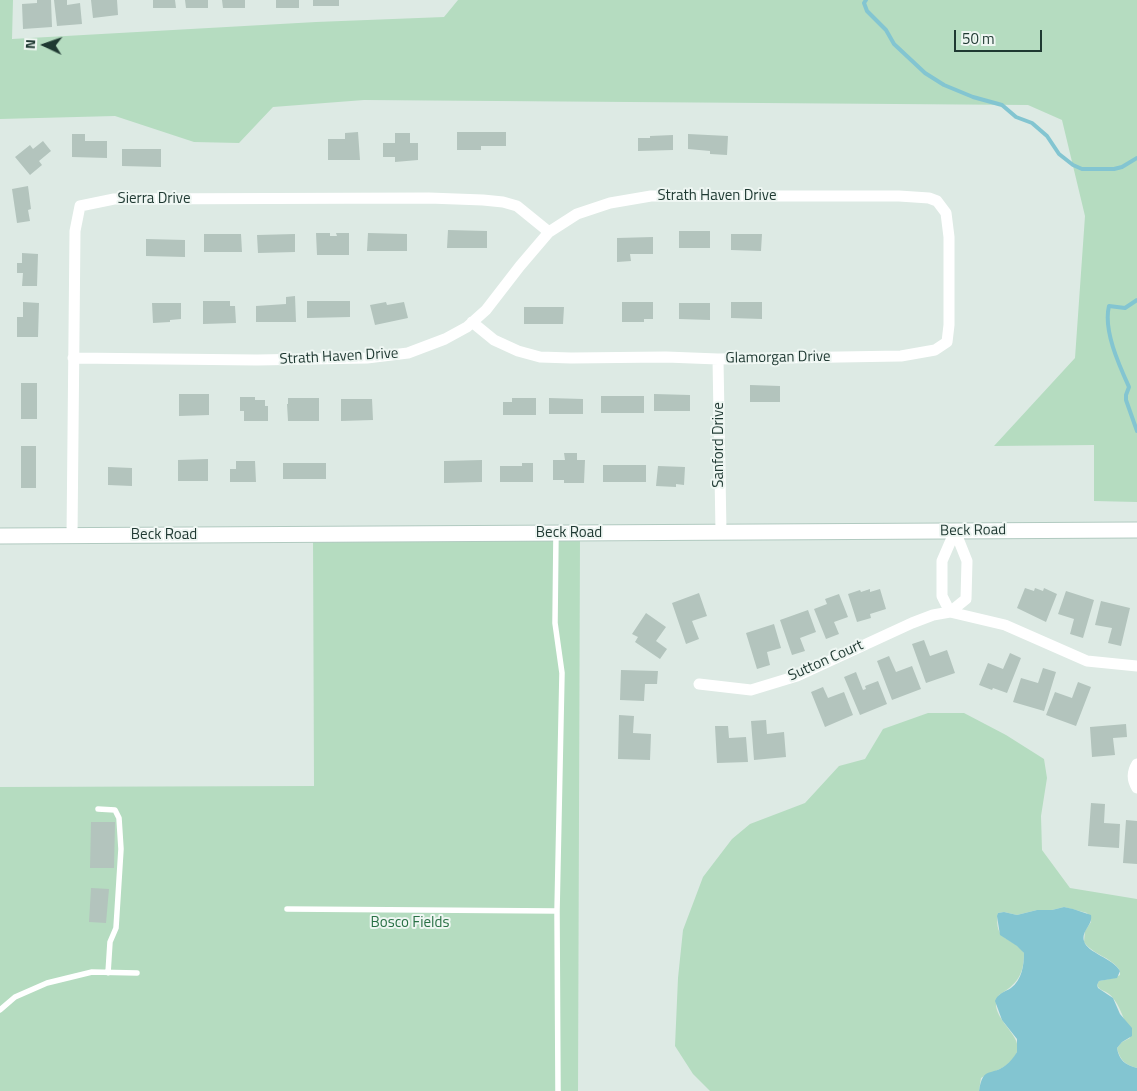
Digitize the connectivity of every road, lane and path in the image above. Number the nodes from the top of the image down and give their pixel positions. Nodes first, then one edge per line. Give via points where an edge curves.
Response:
1 (937, 201) joint
2 (549, 232) junction
3 (472, 322) junction
4 (73, 358) junction
5 (718, 359) junction
6 (1137, 530) edge
7 (955, 531) junction
8 (721, 532) junction
9 (556, 533) junction
10 (0, 536) edge
11 (72, 536) junction
12 (950, 612) junction
13 (1137, 666) edge
14 (698, 684) dead end
15 (1137, 764) edge
16 (1137, 788) edge
17 (98, 809) dead end
18 (287, 909) dead end
19 (558, 911) junction
20 (108, 973) junction
21 (137, 973) dead end
22 (0, 1010) edge
23 (558, 1091) edge

1 - 2 street, Strath Haven Drive via 899,196 651,196 610,202 577,214
1 - 5 street, Glamorgan Drive via 946,213 949,237 949,325 946,342 935,350 901,356
2 - 3 street, Strath Haven Drive via 486,310
2 - 4 street, Sierra Drive via 517,206 483,200 114,199 93,202 80,206 75,231
3 - 4 street, Strath Haven Drive via 445,339 408,353 367,358
3 - 5 street, Glamorgan Drive via 494,340 540,357
4 - 11 street, Sierra Drive
5 - 8 street, Sanford Drive
6 - 7 main road, Beck Road
7 - 8 main road, Beck Road
7 - 12 street via 942,561 942,596
7 - 12 street via 967,560 966,599
8 - 9 main road, Beck Road
9 - 11 main road, Beck Road
9 - 19 lane via 555,623 562,673
10 - 11 main road, Beck Road
12 - 13 street, Sutton Court via 1005,625 1087,661
12 - 14 street, Sutton Court via 912,623 796,676 751,690
15 - 16 street via 1133,774
17 - 20 lane via 115,810 119,818 121,849 116,928 110,942
18 - 19 lane
19 - 23 lane
20 - 21 lane
20 - 22 lane via 92,972 46,983 15,998

